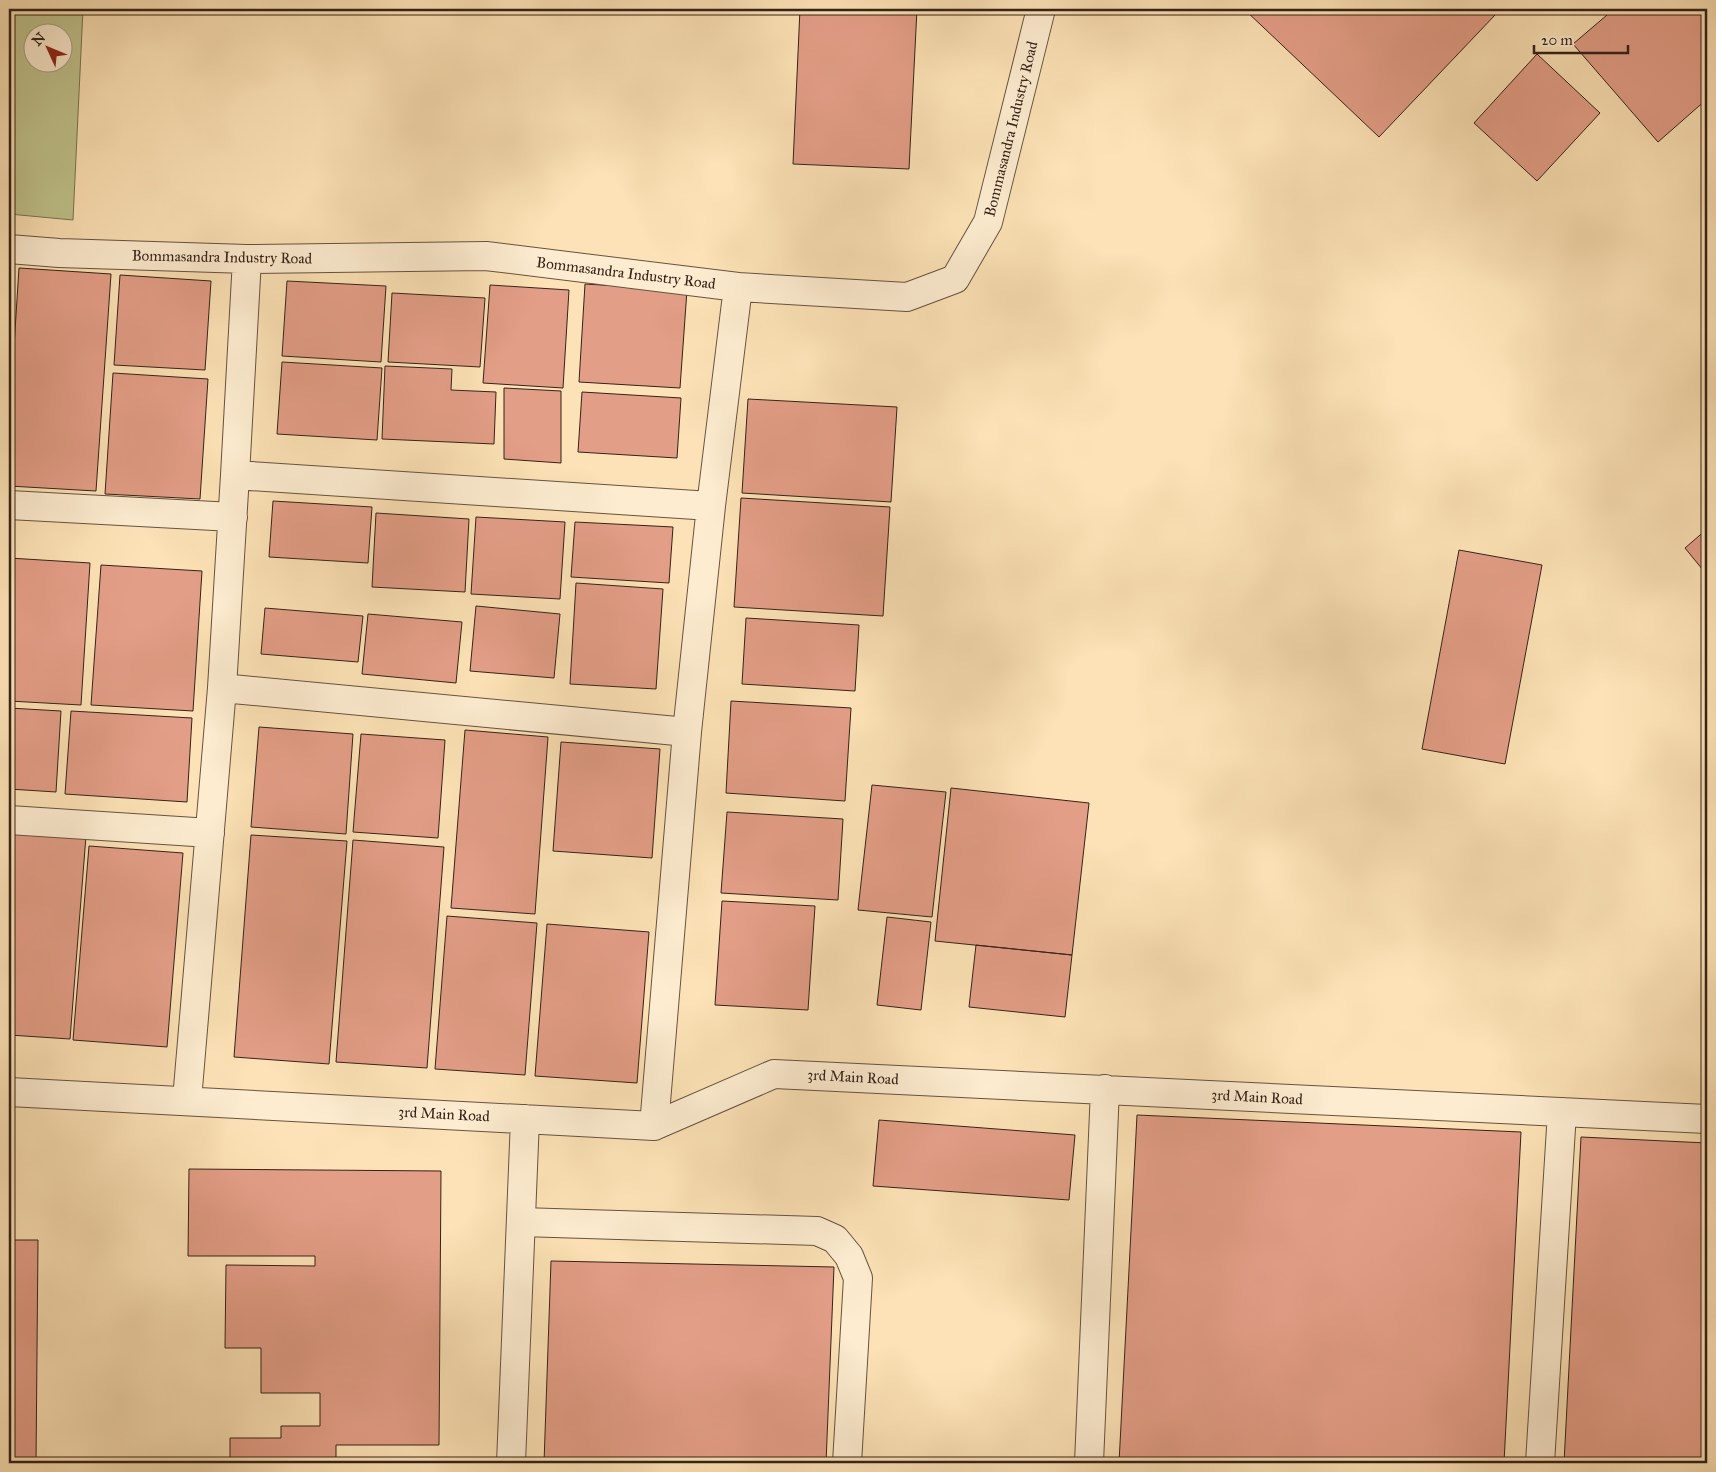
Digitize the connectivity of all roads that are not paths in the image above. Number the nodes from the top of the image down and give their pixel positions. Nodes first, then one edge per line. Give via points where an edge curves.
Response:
1 (1040, 9) edge
2 (9, 249) edge
3 (247, 259) junction
4 (738, 286) junction
5 (236, 475) junction
6 (9, 505) edge
7 (710, 506) junction
8 (233, 517) junction
9 (222, 688) junction
10 (687, 732) junction
11 (9, 820) edge
12 (210, 833) junction
13 (1105, 1090) junction
14 (9, 1092) edge
15 (187, 1100) junction
16 (1562, 1112) junction
17 (525, 1118) junction
18 (1707, 1119) edge
19 (654, 1126) junction
20 (521, 1222) junction
21 (511, 1463) edge
22 (847, 1463) edge
23 (1089, 1463) edge
24 (1540, 1463) edge

1 - 4 street, Bommasandra Industry Road via 988,222 955,279 908,297
2 - 3 street, Bommasandra Industry Road
3 - 4 street, Bommasandra Industry Road via 486,256
3 - 5 street
4 - 7 street
5 - 7 street
5 - 8 street
6 - 8 street
7 - 10 street
8 - 9 street
9 - 10 street
9 - 12 street
10 - 19 street
11 - 12 street
12 - 15 street
13 - 16 street, 3rd Main Road
13 - 19 street, 3rd Main Road via 774,1074
13 - 23 street
14 - 15 street, 3rd Main Road
15 - 17 street, 3rd Main Road
16 - 18 street, 3rd Main Road
16 - 24 street
17 - 19 street, 3rd Main Road
17 - 20 street
20 - 21 street
20 - 22 street via 817,1231 835,1240 850,1256 858,1278

